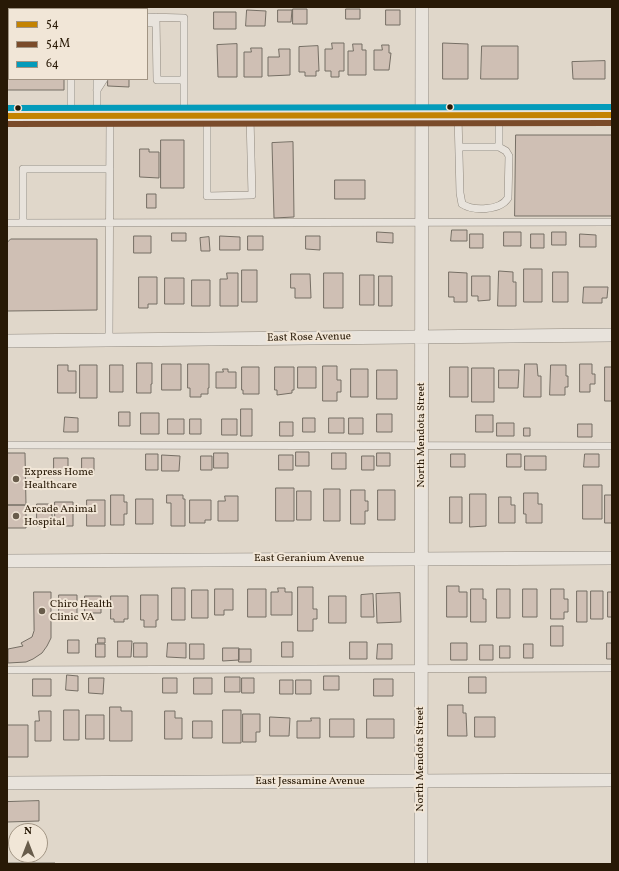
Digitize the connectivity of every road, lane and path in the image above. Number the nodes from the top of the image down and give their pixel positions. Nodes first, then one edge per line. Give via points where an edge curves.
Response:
1 (94, 7) edge
2 (422, 7) edge
3 (7, 8) edge
4 (148, 17) edge
5 (156, 20) junction
6 (148, 23) edge
7 (71, 80) edge
8 (97, 80) edge
9 (103, 80) edge
10 (184, 80) junction
11 (97, 90) junction
12 (207, 115) junction
13 (250, 115) junction
14 (423, 115) junction
15 (458, 115) junction
16 (499, 115) junction
17 (612, 115) edge
18 (7, 116) edge
19 (71, 116) junction
20 (104, 116) junction
21 (184, 116) junction
22 (459, 148) junction
23 (499, 148) junction
24 (110, 169) junction
25 (612, 222) edge
26 (423, 223) junction
27 (7, 224) edge
28 (23, 224) junction
29 (110, 224) junction
30 (612, 335) edge
31 (422, 336) junction
32 (109, 340) junction
33 (7, 341) edge
34 (7, 445) edge
35 (422, 446) junction
36 (612, 446) edge
37 (612, 558) edge
38 (422, 559) junction
39 (7, 561) edge
40 (612, 668) edge
41 (422, 669) junction
42 (7, 670) edge
43 (612, 780) edge
44 (421, 781) junction
45 (7, 783) edge
46 (421, 864) edge

1 - 3 lane
2 - 14 street, North Mendota Street
4 - 5 lane
5 - 6 lane
5 - 10 lane via 157,80
5 - 10 lane via 184,18
7 - 19 lane
8 - 11 lane
9 - 11 lane
10 - 21 lane
11 - 20 lane
12 - 13 main road
12 - 13 lane via 207,196 252,195
12 - 21 main road
13 - 14 main road
14 - 15 main road
14 - 26 street, North Mendota Street
15 - 16 main road
15 - 22 lane
16 - 17 main road
16 - 23 lane
18 - 19 main road
19 - 20 main road
20 - 21 main road
20 - 24 lane
22 - 23 lane
22 - 23 lane via 460,193 462,204 468,208 488,208 500,205 508,198 509,156 506,151
24 - 28 lane via 23,169
24 - 29 lane
25 - 26 lane
26 - 29 lane
26 - 31 street, North Mendota Street
27 - 28 lane
28 - 29 lane
29 - 32 lane
30 - 31 street, East Rose Avenue
31 - 32 street, East Rose Avenue
31 - 35 street, North Mendota Street
32 - 33 street, East Rose Avenue
34 - 35 lane
35 - 36 lane
35 - 38 street, North Mendota Street
37 - 38 street, East Geranium Avenue
38 - 39 street, East Geranium Avenue
38 - 41 street, North Mendota Street
40 - 41 lane
41 - 42 lane
41 - 44 street, North Mendota Street
43 - 44 street, East Jessamine Avenue
44 - 45 street, East Jessamine Avenue
44 - 46 street, North Mendota Street

